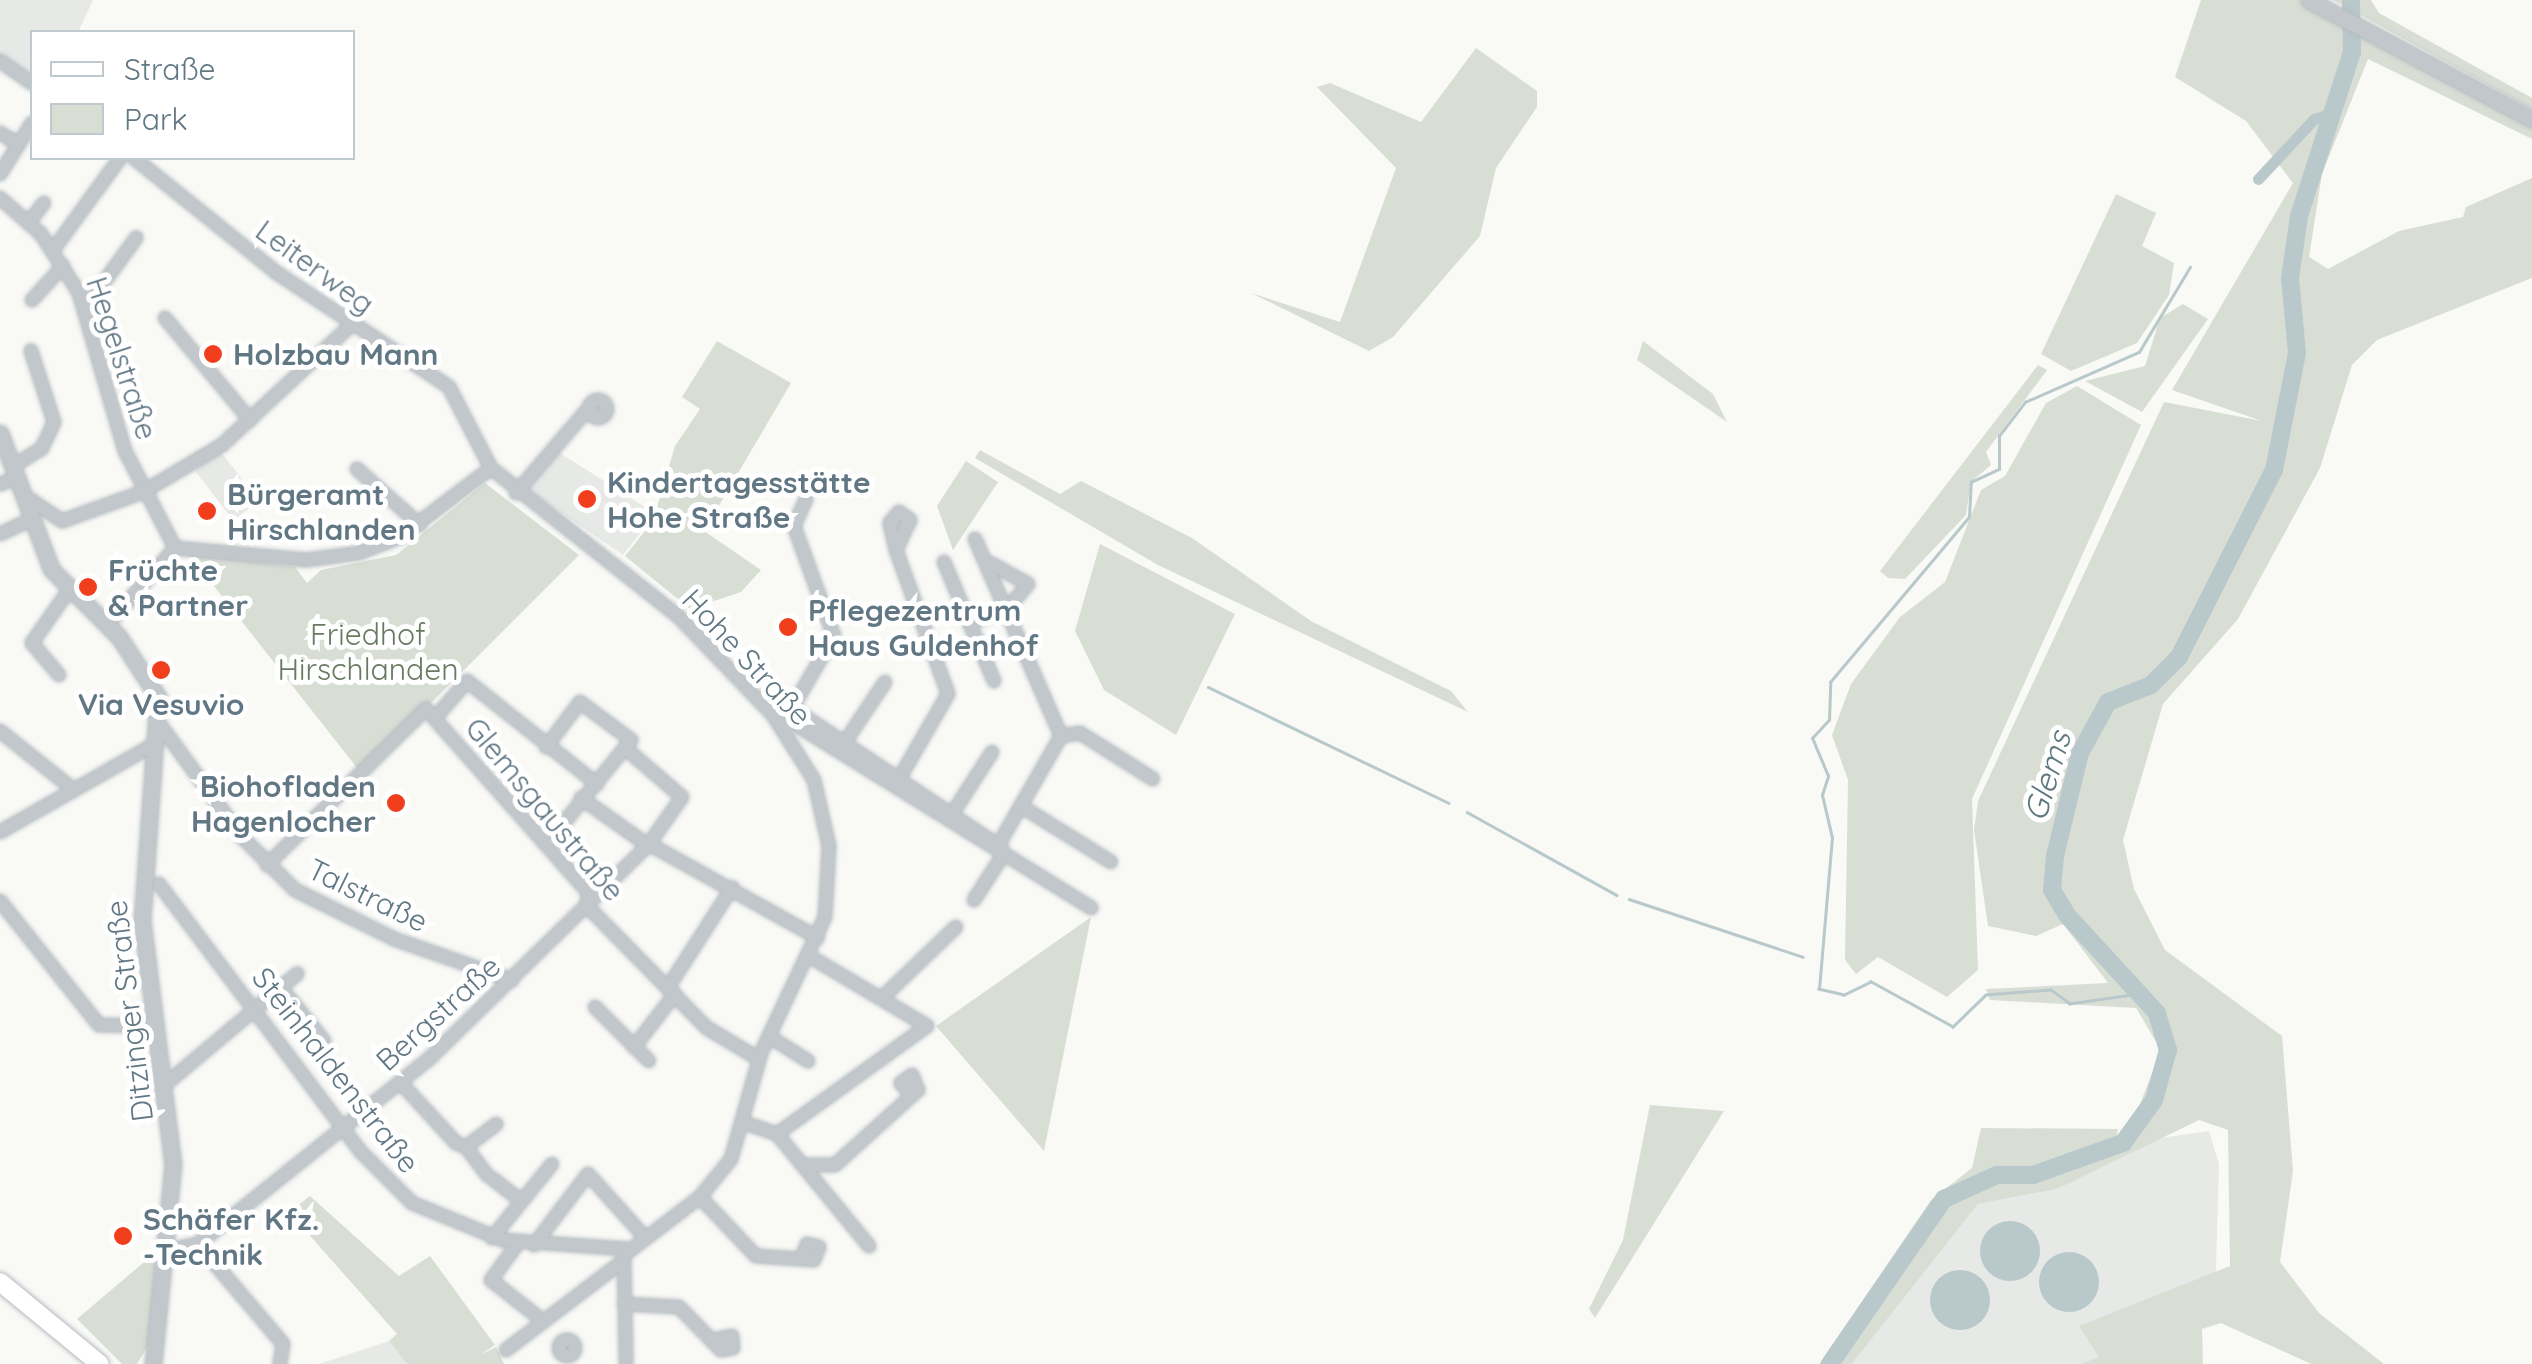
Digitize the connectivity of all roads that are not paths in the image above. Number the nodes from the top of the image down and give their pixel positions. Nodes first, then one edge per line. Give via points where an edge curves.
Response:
1 (2310, 0) edge
2 (0, 61) edge
3 (30, 82) edge
4 (2532, 120) edge
5 (30, 127) edge
6 (0, 133) edge
7 (18, 144) junction
8 (119, 160) edge
9 (137, 160) edge
10 (0, 174) edge
11 (0, 198) edge
12 (44, 202) dead end
13 (29, 222) junction
14 (136, 238) dead end
15 (52, 250) junction
16 (63, 266) junction
17 (32, 300) dead end
18 (85, 308) junction
19 (165, 318) dead end
20 (351, 325) junction
21 (31, 351) dead end
22 (587, 410) dead end
23 (250, 420) junction
24 (0, 433) edge
25 (491, 468) junction
26 (357, 469) dead end
27 (17, 471) junction
28 (0, 484) edge
29 (144, 492) junction
30 (516, 493) junction
31 (25, 496) junction
32 (806, 500) dead end
33 (30, 520) junction
34 (420, 524) junction
35 (0, 534) edge
36 (975, 539) dead end
37 (174, 548) junction
38 (896, 550) dead end
39 (944, 562) dead end
40 (990, 563) junction
41 (69, 590) junction
42 (1008, 608) junction
43 (969, 623) junction
44 (108, 624) junction
45 (59, 675) dead end
46 (994, 681) dead end
47 (885, 682) dead end
48 (792, 708) junction
49 (430, 713) junction
50 (776, 718) junction
51 (158, 722) junction
52 (798, 726) dead end
53 (0, 731) edge
54 (1061, 736) junction
55 (845, 742) junction
56 (153, 745) junction
57 (546, 747) junction
58 (625, 748) junction
59 (992, 752) dead end
60 (900, 777) junction
61 (1153, 779) dead end
62 (597, 784) junction
63 (69, 786) junction
64 (582, 798) junction
65 (1024, 808) junction
66 (954, 811) junction
67 (0, 832) edge
68 (647, 844) junction
69 (546, 845) junction
70 (1002, 849) junction
71 (1111, 862) dead end
72 (266, 865) junction
73 (158, 884) dead end
74 (732, 888) junction
75 (974, 900) dead end
76 (0, 901) edge
77 (588, 906) junction
78 (1090, 908) dead end
79 (956, 926) dead end
80 (818, 938) junction
81 (811, 957) junction
82 (297, 974) dead end
83 (512, 980) junction
84 (282, 989) junction
85 (672, 990) junction
86 (884, 997) junction
87 (595, 1007) dead end
88 (256, 1011) junction
89 (156, 1026) junction
90 (770, 1037) junction
91 (324, 1041) dead end
92 (634, 1047) junction
93 (759, 1059) junction
94 (808, 1060) dead end
95 (649, 1061) dead end
96 (167, 1082) junction
97 (400, 1082) junction
98 (910, 1094) dead end
99 (745, 1122) junction
100 (496, 1124) dead end
101 (342, 1125) junction
102 (777, 1134) junction
103 (466, 1146) junction
104 (552, 1164) dead end
105 (802, 1165) junction
106 (700, 1197) junction
107 (521, 1201) junction
108 (643, 1235) junction
109 (492, 1238) junction
110 (518, 1243) junction
111 (198, 1244) junction
112 (534, 1245) junction
113 (870, 1246) dead end
114 (169, 1250) junction
115 (626, 1255) junction
116 (803, 1255) dead end
117 (0, 1282) edge
118 (624, 1304) junction
119 (544, 1321) junction
120 (718, 1338) dead end
121 (506, 1350) dead end
122 (151, 1363) edge
123 (100, 1364) edge
124 (280, 1364) edge
125 (626, 1364) edge

1 - 4 street
2 - 3 street
5 - 7 street
6 - 7 street
7 - 10 street
8 - 15 street
9 - 20 street, Leiterweg
11 - 13 street, Hegelstraße
12 - 13 street
13 - 15 street, Hegelstraße
14 - 18 street
15 - 16 street, Hegelstraße
16 - 17 street
16 - 18 street, Hegelstraße
18 - 29 street, Hegelstraße
19 - 23 street
20 - 23 street
20 - 25 street, Leiterweg via 449,388
21 - 27 street via 54,422 42,448
22 - 30 street
23 - 29 street
24 - 27 street, Ditzinger Straße
25 - 30 street, Hohe Straße
25 - 34 street
26 - 34 street
27 - 28 street
27 - 31 street, Ditzinger Straße
29 - 31 street via 62,521
29 - 37 street, Hegelstraße
30 - 50 street, Hohe Straße via 658,598
31 - 33 street, Ditzinger Straße
32 - 48 street via 794,526 834,636
33 - 35 street
33 - 41 street, Ditzinger Straße
34 - 37 street via 376,548 322,559
36 - 40 street
37 - 44 street
38 - 60 street via 948,694
39 - 43 street
40 - 42 street
40 - 42 street via 1028,584
41 - 44 street, Ditzinger Straße
41 - 45 street via 32,643
42 - 43 street
42 - 54 street
43 - 46 street
44 - 51 street, Ditzinger Straße via 152,682
47 - 55 street
48 - 50 street
48 - 55 street
49 - 57 street via 467,681
49 - 69 street, Glemsgaustraße
49 - 72 street
50 - 80 street, Hohe Straße via 824,808 830,883
51 - 56 street, Ditzinger Straße
51 - 72 street, Talstraße
52 - 70 street
53 - 63 street
54 - 61 street via 1080,733
54 - 65 street
55 - 60 street
56 - 63 street
56 - 89 street, Ditzinger Straße via 141,891
57 - 58 street via 580,702 627,736
57 - 62 street
58 - 62 street
58 - 68 street, Bergstraße via 682,797
59 - 66 street
60 - 66 street
62 - 64 street
63 - 67 street
64 - 68 street
64 - 69 street
65 - 70 street
65 - 71 street
66 - 70 street
68 - 74 street
68 - 77 street, Bergstraße
69 - 77 street, Glemsgaustraße via 588,892
70 - 75 street
70 - 78 street
72 - 83 street, Talstraße via 355,922
73 - 88 street, Steinhaldenstraße
74 - 80 street
74 - 85 street
76 - 89 street via 99,1025
77 - 83 street, Bergstraße
77 - 85 street, Glemsgaustraße
79 - 86 street
80 - 81 street, Hohe Straße
81 - 86 street
81 - 90 street, Hohe Straße
82 - 84 street
83 - 97 street, Bergstraße
84 - 88 street
84 - 91 street
85 - 92 street
85 - 93 street, Glemsgaustraße via 724,1041
86 - 102 street via 926,1026
87 - 92 street
88 - 96 street
88 - 101 street, Steinhaldenstraße
89 - 96 street, Ditzinger Straße
90 - 93 street, Hohe Straße
90 - 94 street
92 - 95 street
93 - 99 street, Hohe Straße
96 - 114 street, Ditzinger Straße
97 - 101 street, Bergstraße
97 - 103 street via 444,1136
98 - 105 street via 835,1166
99 - 102 street
99 - 106 street, Hohe Straße
100 - 103 street
101 - 109 street, Steinhaldenstraße via 412,1203
101 - 111 street, Bergstraße
102 - 105 street
103 - 107 street via 490,1178
104 - 107 street
105 - 113 street
106 - 108 street, Hohe Straße
106 - 116 street via 760,1258
107 - 109 street
108 - 112 street via 588,1174
108 - 115 street, Hohe Straße
109 - 110 street, Steinhaldenstraße
110 - 112 street, Steinhaldenstraße
110 - 119 street via 492,1280
111 - 114 street, Bergstraße
111 - 124 street via 283,1344
112 - 115 street, Steinhaldenstraße
114 - 122 street, Ditzinger Straße
115 - 118 street
115 - 119 street, Hohe Straße
117 - 123 main road
118 - 120 street via 679,1306
118 - 125 street
119 - 121 street, Hohe Straße

